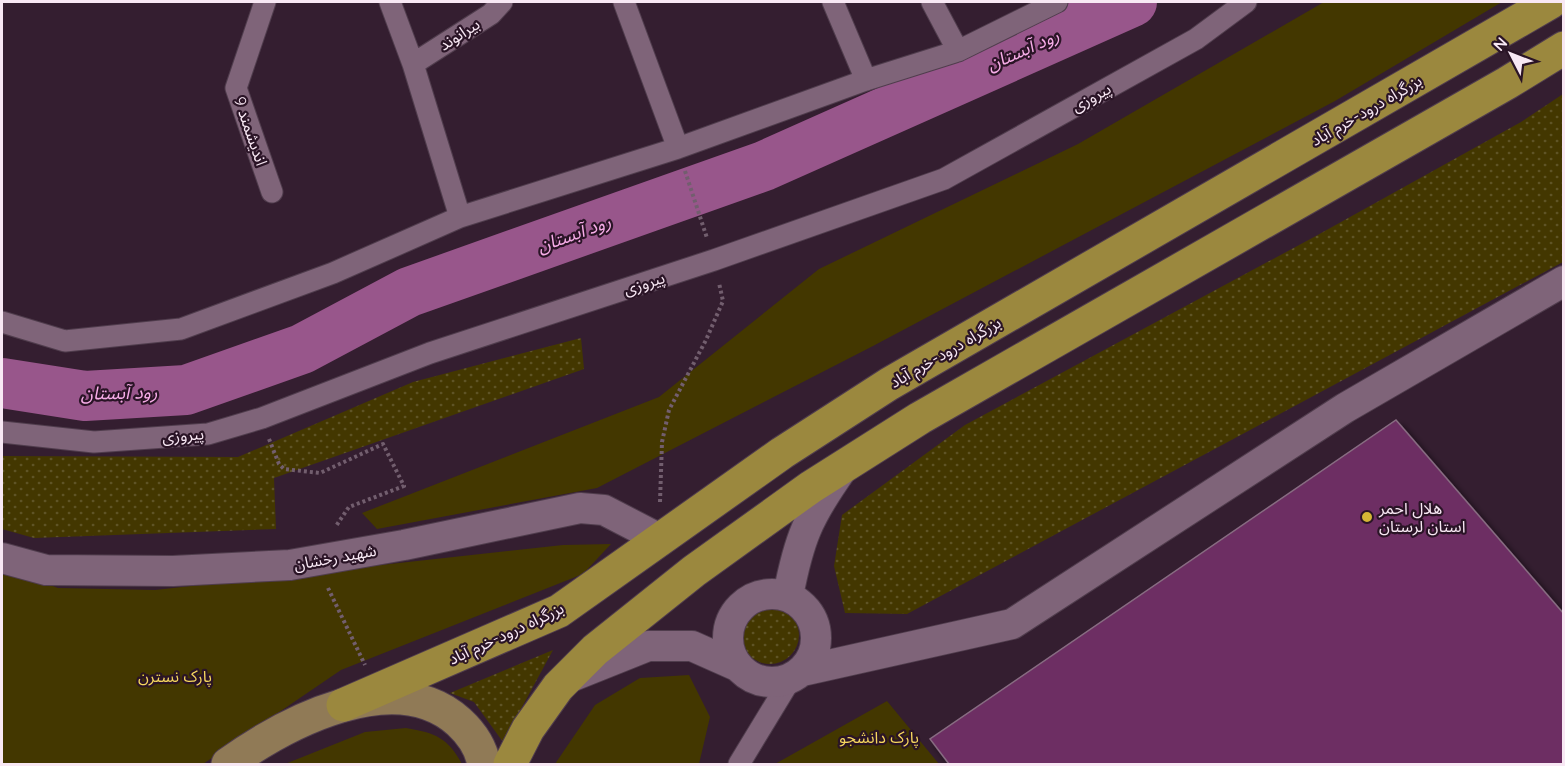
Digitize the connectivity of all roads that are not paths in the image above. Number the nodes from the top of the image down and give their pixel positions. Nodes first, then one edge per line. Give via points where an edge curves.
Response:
1 (265, 2) edge
2 (390, 2) edge
3 (502, 2) edge
4 (624, 2) edge
5 (833, 2) edge
6 (932, 2) edge
7 (1057, 2) edge
8 (1246, 2) edge
9 (1551, 2) edge
10 (1032, 8) edge
11 (1563, 48) edge
12 (958, 51) junction
13 (414, 64) junction
14 (866, 81) junction
15 (678, 148) junction
16 (272, 192) dead end
17 (460, 217) junction
18 (1563, 281) edge
19 (2, 322) edge
20 (2, 432) edge
21 (845, 465) junction
22 (658, 538) junction
23 (2, 558) edge
24 (788, 596) junction
25 (737, 666) junction
26 (796, 675) junction
27 (568, 678) junction
28 (343, 705) junction
29 (228, 765) edge
30 (484, 765) edge
31 (510, 765) edge
32 (739, 765) edge

1 - 16 street, اندیشمند 9 via 236,88
2 - 13 street
3 - 13 street, بیرانوند via 491,14
4 - 15 street
5 - 14 street
6 - 12 street
7 - 10 street
8 - 20 street, پیروزی via 1196,39 944,179 430,353 262,418 208,434 93,442
9 - 22 highway, بزرگراه درود-خرم آباد via 889,384
10 - 12 street
11 - 21 highway
12 - 14 street
13 - 17 street
14 - 15 street
15 - 17 street
17 - 19 street via 333,273 181,329 64,341
18 - 26 street via 1346,408 1012,624
21 - 24 street via 809,519 797,548
21 - 27 highway via 694,570 596,650
22 - 23 street, شهید رخشان via 604,510 580,508 290,565 150,571 46,570
22 - 28 highway, بزرگراه درود-خرم آباد via 559,610
24 - 25 street via 759,596 736,612 728,639
24 - 26 street via 811,616 816,630 817,645 812,659
25 - 26 street via 760,682 775,683
25 - 27 street via 692,646 648,646
26 - 32 street
27 - 31 highway via 528,729
28 - 29 main road via 299,722
28 - 30 main road via 382,699 419,701 448,712 470,731

